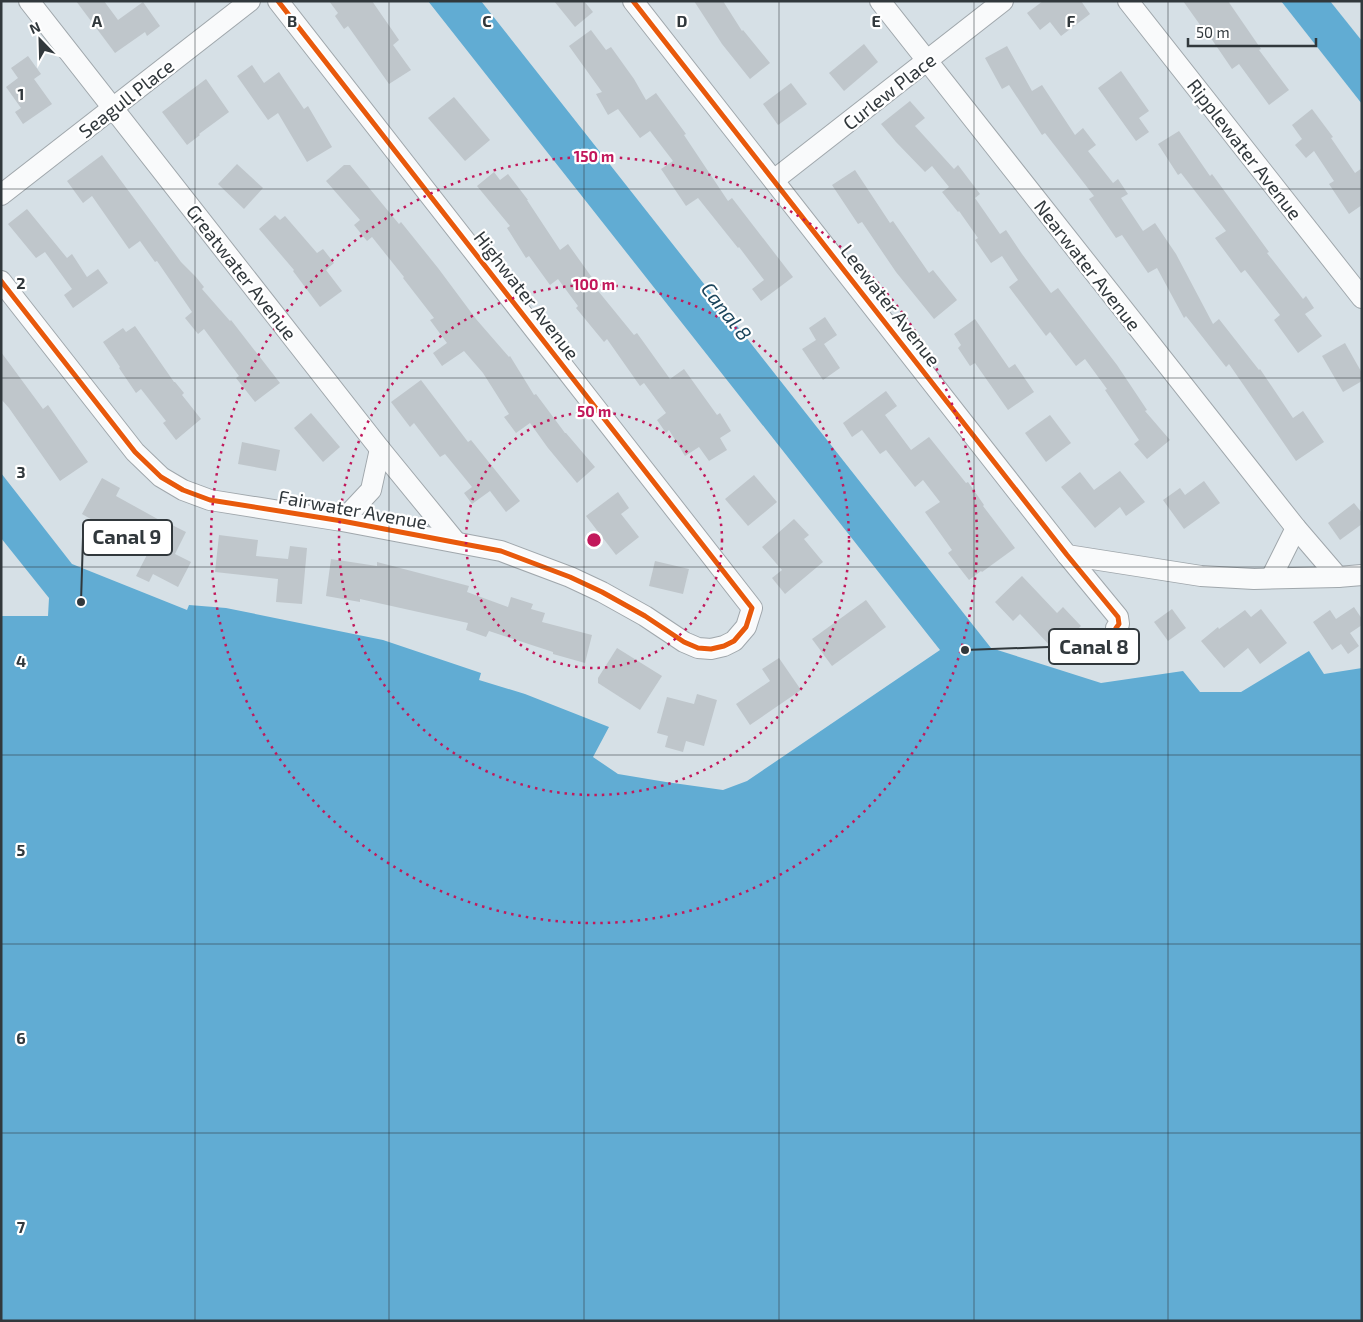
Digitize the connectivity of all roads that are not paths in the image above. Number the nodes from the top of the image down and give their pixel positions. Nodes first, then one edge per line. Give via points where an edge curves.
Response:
1 (29, 1) edge
2 (250, 1) edge
3 (278, 1) edge
4 (632, 1) edge
5 (880, 1) edge
6 (1003, 1) edge
7 (1128, 1) edge
8 (927, 61) junction
9 (113, 108) junction
10 (774, 180) junction
11 (1, 195) edge
12 (1, 281) edge
13 (1362, 298) edge
14 (380, 449) junction
15 (342, 521) junction
16 (1296, 528) junction
17 (456, 542) junction
18 (1068, 555) junction
19 (1362, 575) edge
20 (1338, 577) junction
21 (1271, 578) junction
22 (752, 608) joint
23 (1116, 628) dead end

1 - 9 street, Greatwater Avenue
2 - 9 street, Seagull Place
3 - 22 street, Highwater Avenue
4 - 10 street, Leewater Avenue
5 - 8 street, Nearwater Avenue
6 - 8 street, Curlew Place
7 - 13 street, Ripplewater Avenue
8 - 10 street, Curlew Place
8 - 16 street, Nearwater Avenue
9 - 11 street, Seagull Place
9 - 14 street, Greatwater Avenue
10 - 18 street, Leewater Avenue
12 - 15 street, Fairwater Avenue via 135,452 161,477 210,500
14 - 15 street via 371,490
14 - 17 street, Greatwater Avenue
15 - 17 street, Fairwater Avenue
16 - 20 street, Nearwater Avenue
16 - 21 street
17 - 22 street, Fairwater Avenue via 501,551 570,577 698,648 711,649 734,640 746,627
18 - 21 street via 1202,576
18 - 23 street, Leewater Avenue via 1118,617
19 - 20 street
20 - 21 street

